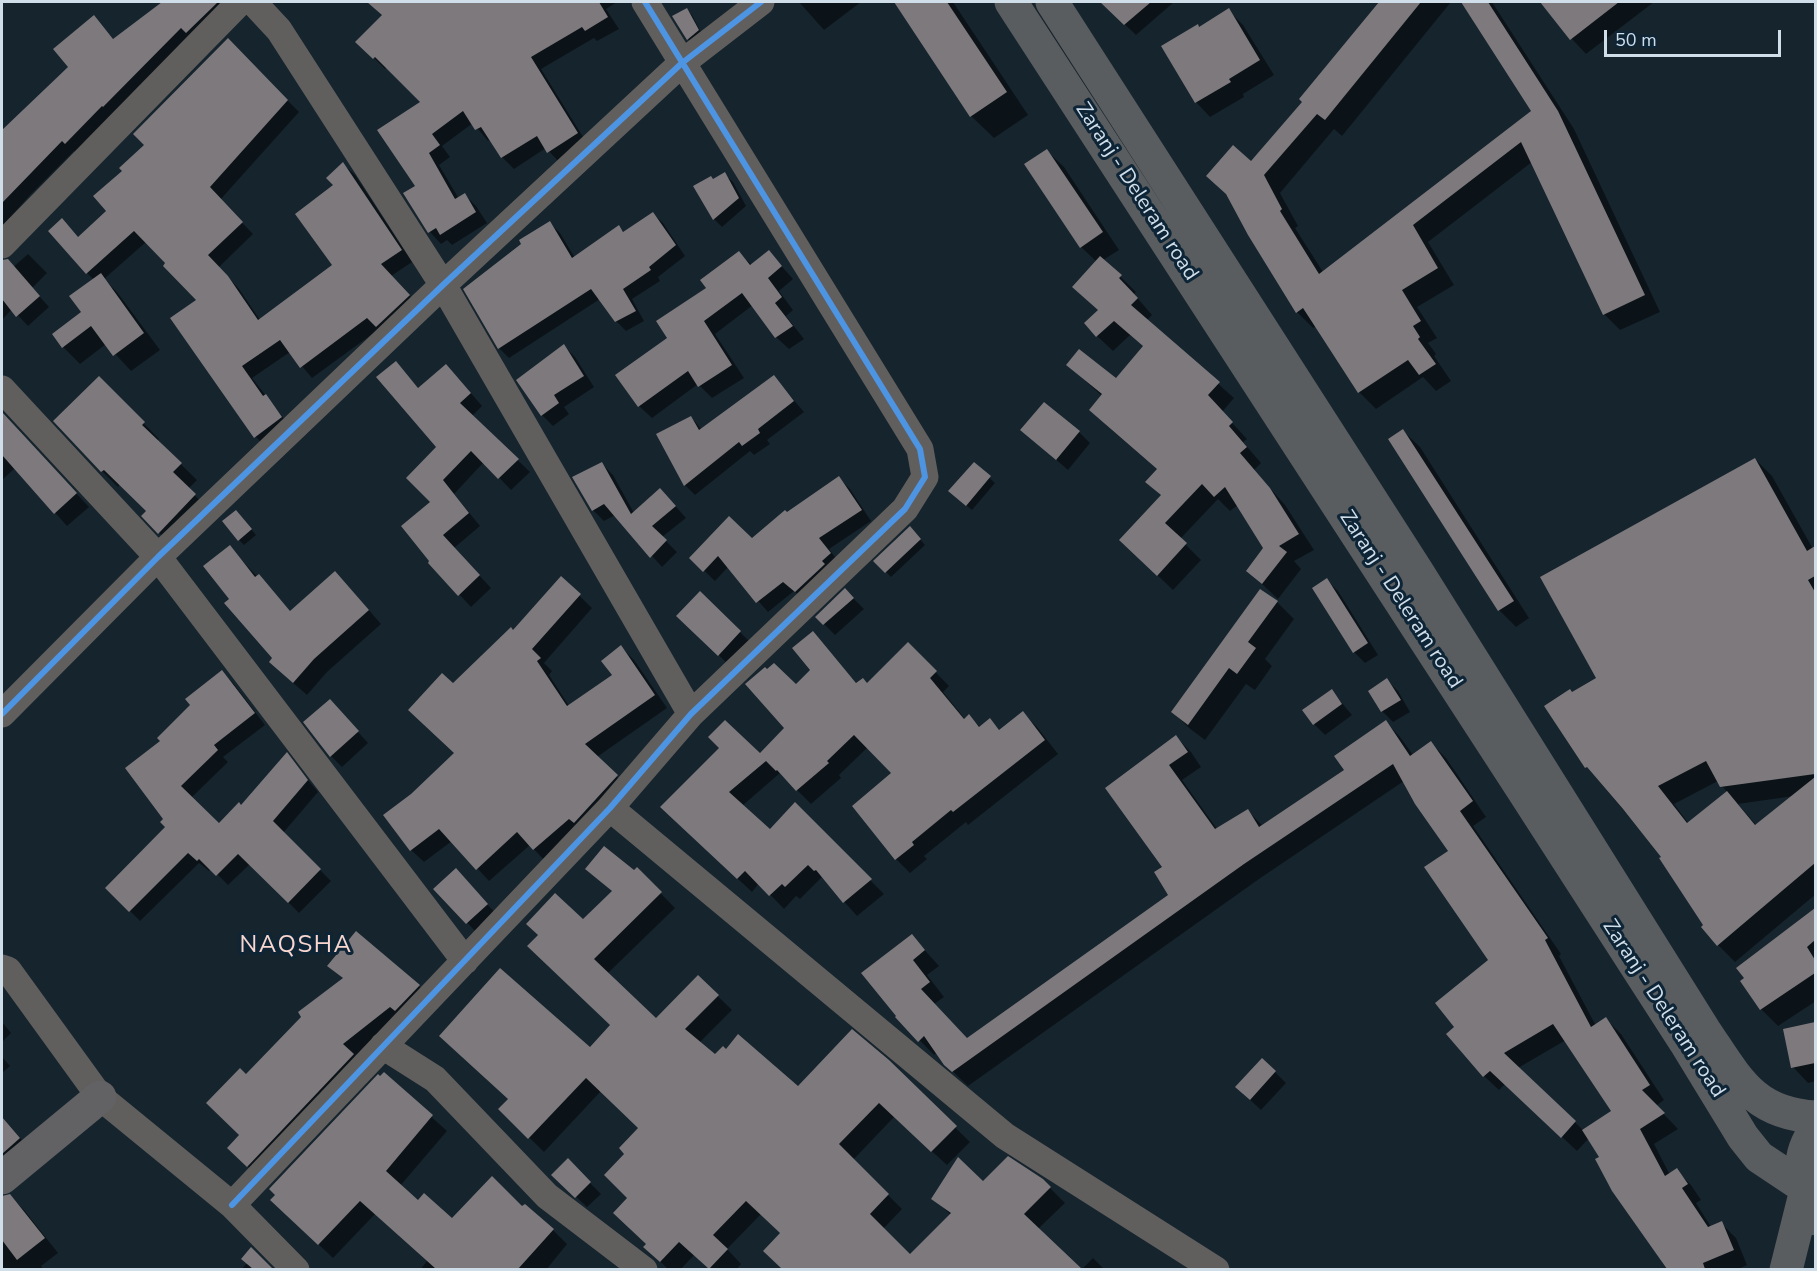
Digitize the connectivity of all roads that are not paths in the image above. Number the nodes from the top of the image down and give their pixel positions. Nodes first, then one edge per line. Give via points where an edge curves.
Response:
1 (240, 2) edge
2 (253, 2) edge
3 (645, 2) edge
4 (761, 2) edge
5 (1011, 2) edge
6 (1052, 2) edge
7 (682, 63) junction
8 (2, 245) edge
9 (443, 285) junction
10 (2, 388) edge
11 (158, 557) junction
12 (2, 714) edge
13 (691, 714) junction
14 (610, 808) junction
15 (465, 961) junction
16 (2, 968) edge
17 (383, 1046) junction
18 (100, 1097) junction
19 (1815, 1118) edge
20 (1815, 1129) edge
21 (2, 1178) edge
22 (1807, 1201) edge
23 (232, 1205) junction
24 (296, 1269) edge
25 (644, 1269) edge
26 (1216, 1269) edge
27 (1786, 1269) edge

1 - 8 street
2 - 9 street via 279,30
3 - 7 street
4 - 7 street
5 - 22 highway, Zaranj - Deleram road via 1743,1137
6 - 19 highway, Zaranj - Deleram road via 1417,571 1705,1031 1744,1087 1767,1106 1794,1116
7 - 9 street
7 - 13 street via 920,449 925,477 905,508
9 - 11 street
9 - 13 street
10 - 11 street
11 - 12 street
11 - 15 street
13 - 14 street
14 - 15 street
14 - 26 street via 1005,1136
15 - 17 street
16 - 18 street via 8,970
17 - 23 street
17 - 25 street via 435,1079 547,1196
18 - 21 street
18 - 23 street
20 - 22 highway via 1801,1161
22 - 27 highway
23 - 24 street

